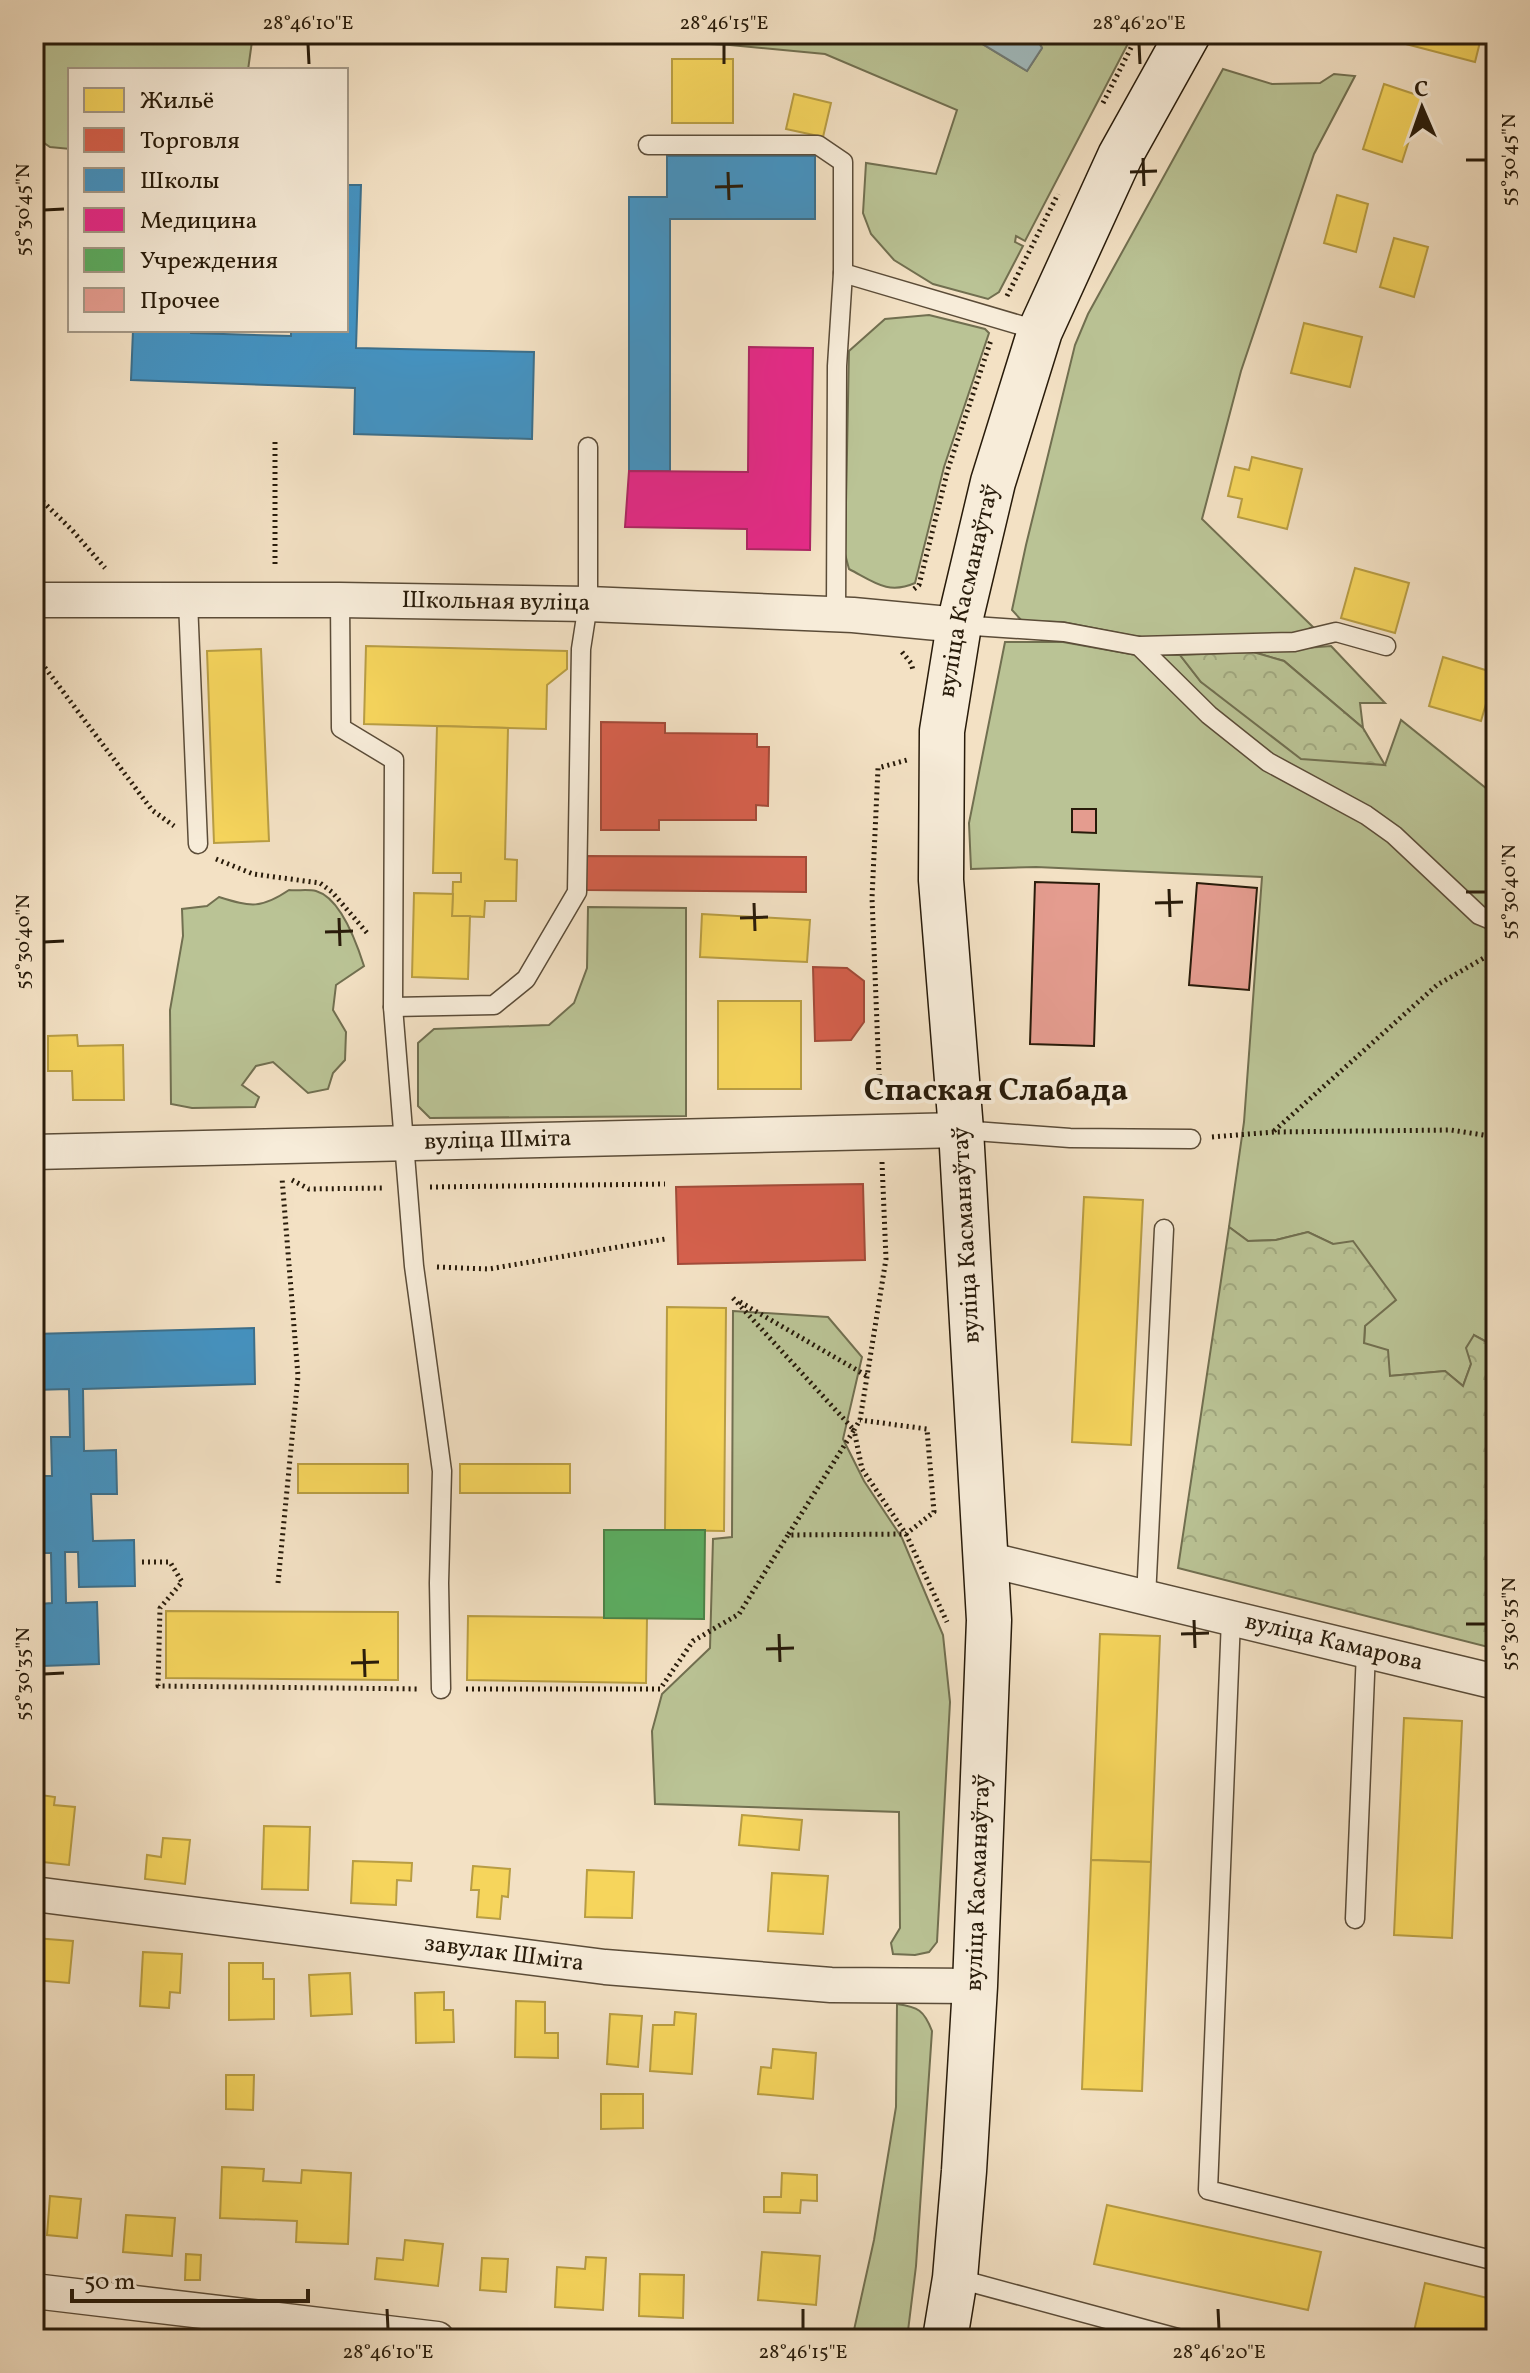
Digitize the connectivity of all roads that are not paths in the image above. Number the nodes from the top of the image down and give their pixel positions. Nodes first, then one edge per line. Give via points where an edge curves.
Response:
1 (1188, 34) edge
2 (648, 145) dead end
3 (843, 273) junction
4 (1040, 331) junction
5 (588, 447) dead end
6 (34, 600) edge
7 (340, 600) junction
8 (188, 601) junction
9 (588, 604) junction
10 (836, 615) junction
11 (959, 625) junction
12 (1139, 646) junction
13 (1386, 646) dead end
14 (198, 844) dead end
15 (1496, 922) edge
16 (393, 1007) junction
17 (961, 1130) junction
18 (1191, 1139) road end
19 (405, 1142) junction
20 (34, 1152) edge
21 (1164, 1229) dead end
22 (986, 1559) junction
23 (1146, 1598) junction
24 (1231, 1619) junction
25 (1366, 1651) junction
26 (1496, 1682) edge
27 (441, 1689) road end
28 (34, 1894) edge
29 (1355, 1919) dead end
30 (975, 1986) junction
31 (1496, 2261) edge
32 (955, 2278) junction
33 (34, 2291) edge
34 (437, 2339) edge
35 (945, 2339) edge
36 (1181, 2339) edge

1 - 4 main road, вуліца Касманаўтаў via 1120,156
2 - 3 lane via 818,145 831,153 843,162
3 - 4 lane
3 - 10 lane via 837,366
4 - 11 main road, вуліца Касманаўтаў via 993,482
5 - 9 lane
6 - 8 street, Школьная вуліца
7 - 8 street, Школьная вуліца
7 - 9 street, Школьная вуліца
7 - 16 lane via 341,728 394,760
8 - 14 lane
9 - 10 street, Школьная вуліца
9 - 16 lane via 581,649 577,892 526,979 494,1005
10 - 11 street, Школьная вуліца
11 - 12 lane via 1064,632
11 - 17 main road, вуліца Касманаўтаў via 942,731 941,880
12 - 13 lane via 1294,642 1336,632
12 - 15 lane via 1209,715 1268,762 1366,815 1479,915
16 - 19 lane
17 - 18 lane
17 - 19 street, вуліца Шміта
17 - 22 main road, вуліца Касманаўтаў
19 - 20 street, вуліца Шміта
19 - 27 lane via 414,1266 442,1471
21 - 23 lane
22 - 23 street, вуліца Камарова
22 - 30 main road, вуліца Касманаўтаў via 989,1620
23 - 24 street, вуліца Камарова
24 - 25 street, вуліца Камарова
24 - 31 lane via 1208,2190
25 - 26 street, вуліца Камарова
25 - 29 lane
28 - 30 street, завулак Шміта via 605,1967 831,1985
30 - 32 main road, вуліца Касманаўтаў
32 - 35 main road, вуліца Касманаўтаў
32 - 36 lane
33 - 34 street

